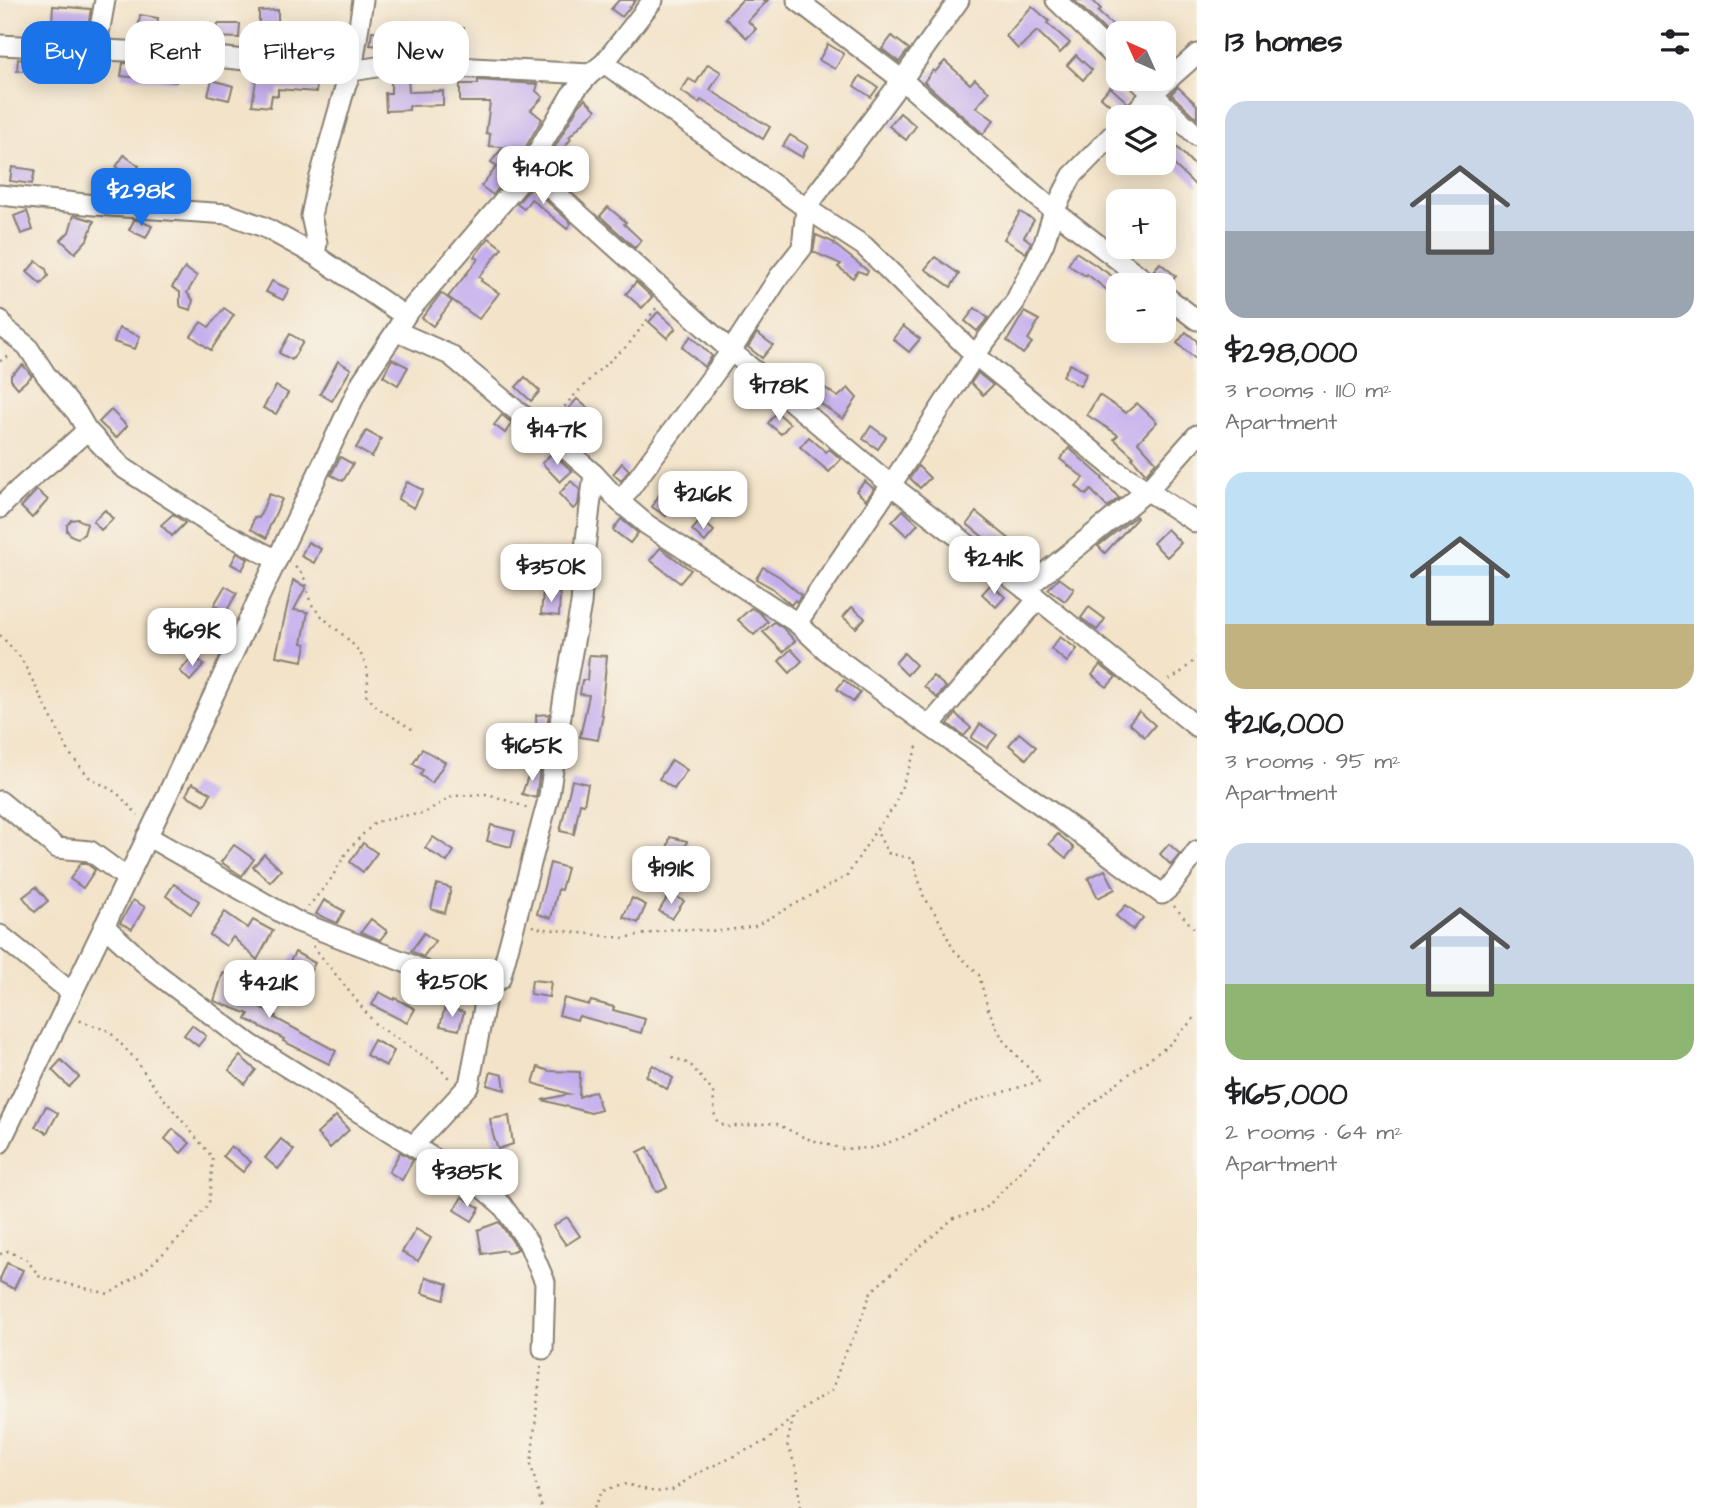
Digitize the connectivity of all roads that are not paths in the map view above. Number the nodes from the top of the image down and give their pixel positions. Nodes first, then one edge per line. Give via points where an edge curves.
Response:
1 (105, 0) edge
2 (363, 0) edge
3 (653, 0) edge
4 (797, 0) edge
5 (959, 0) edge
6 (1056, 0) edge
7 (101, 21) edge
8 (359, 26) edge
9 (0, 46) edge
10 (21, 47) edge
11 (1106, 48) edge
12 (111, 51) edge
13 (1197, 54) edge
14 (239, 59) edge
15 (597, 69) junction
16 (359, 70) edge
17 (902, 80) junction
18 (347, 84) edge
19 (1151, 91) edge
20 (1153, 93) junction
21 (1141, 105) edge
22 (1197, 135) edge
23 (1106, 141) edge
24 (528, 168) junction
25 (0, 195) edge
26 (806, 208) junction
27 (1054, 211) junction
28 (315, 255) junction
29 (1135, 273) edge
30 (1176, 304) edge
31 (0, 320) edge
32 (1197, 320) edge
33 (400, 323) junction
34 (731, 351) junction
35 (975, 355) junction
36 (87, 430) junction
37 (1197, 435) edge
38 (594, 474) junction
39 (891, 485) junction
40 (1148, 491) junction
41 (620, 502) junction
42 (0, 508) edge
43 (1197, 523) edge
44 (277, 560) junction
45 (1031, 594) junction
46 (797, 623) junction
47 (930, 726) junction
48 (1197, 727) edge
49 (0, 801) edge
50 (151, 829) junction
51 (1197, 851) edge
52 (127, 878) junction
53 (104, 926) junction
54 (0, 935) edge
55 (488, 987) junction
56 (72, 993) junction
57 (0, 1143) edge
58 (413, 1146) junction
59 (543, 1349) road end

1 - 7 street
2 - 8 street
3 - 15 street
4 - 17 street
5 - 17 street
6 - 11 street
9 - 10 street
12 - 14 street
13 - 20 street
15 - 16 street via 395,64
15 - 24 street via 570,95
15 - 26 street
17 - 26 street
17 - 27 street
18 - 28 street via 311,216
19 - 20 street
20 - 21 street
20 - 22 street
23 - 27 street via 1072,176
24 - 33 street
24 - 34 street
25 - 28 street via 228,214 264,227
26 - 34 street via 802,248
26 - 35 street via 864,246
27 - 29 street
27 - 35 street via 1015,302
28 - 33 street
30 - 32 street
31 - 36 street via 27,346
33 - 38 street via 450,355
33 - 44 street via 362,381
34 - 39 street
34 - 41 street
35 - 39 street
35 - 40 street
36 - 42 street
36 - 44 street via 122,467 221,531
37 - 40 street
38 - 41 street
38 - 55 street via 581,604 550,796 500,979
39 - 45 street
39 - 46 street
40 - 43 street
40 - 45 street
41 - 46 street
44 - 50 street
45 - 47 street
45 - 48 street
46 - 47 street via 827,651
47 - 51 street via 1162,894
49 - 52 street via 57,848 90,851
50 - 52 street
50 - 55 street via 296,921 454,984
52 - 53 street
53 - 56 street
53 - 58 street via 152,970 250,1044
54 - 56 street
55 - 58 street via 469,1085
56 - 57 street
58 - 59 street via 479,1185 502,1205 528,1242 545,1282

